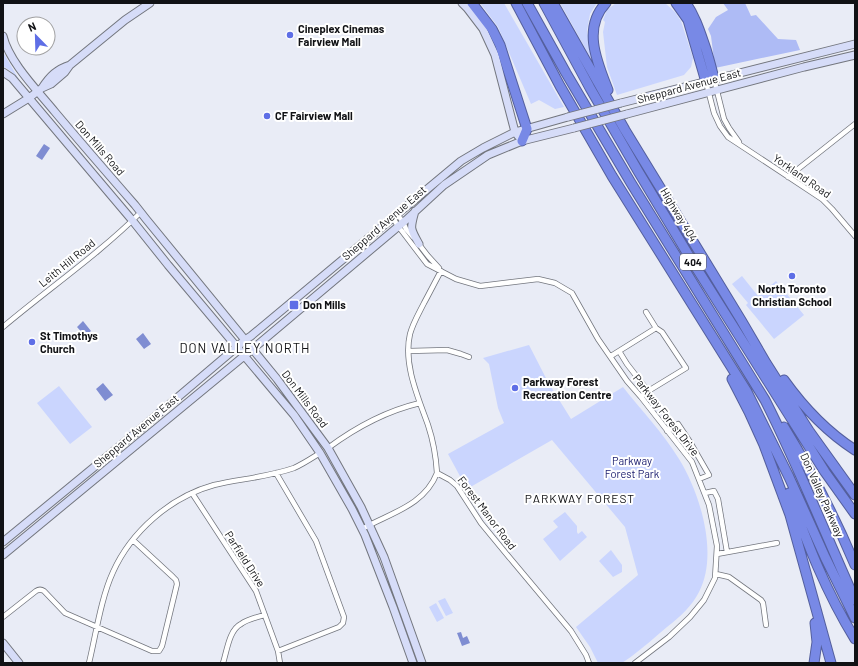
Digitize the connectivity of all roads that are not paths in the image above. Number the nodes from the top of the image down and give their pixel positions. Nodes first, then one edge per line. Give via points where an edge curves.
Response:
1 (150, 3) edge
2 (462, 3) edge
3 (472, 3) edge
4 (511, 3) edge
5 (516, 3) edge
6 (527, 3) edge
7 (544, 3) edge
8 (553, 3) edge
9 (606, 3) edge
10 (676, 3) edge
11 (686, 3) edge
12 (3, 36) edge
13 (855, 44) edge
14 (855, 55) edge
15 (3, 72) edge
16 (710, 81) junction
17 (40, 90) junction
18 (713, 91) junction
19 (29, 98) junction
20 (3, 114) edge
21 (855, 124) edge
22 (527, 128) junction
23 (626, 130) junction
24 (515, 132) junction
25 (522, 141) junction
26 (741, 145) junction
27 (612, 176) junction
28 (788, 177) junction
29 (415, 211) junction
30 (141, 212) junction
31 (395, 216) junction
32 (132, 220) junction
33 (400, 224) junction
34 (855, 236) edge
35 (419, 244) junction
36 (441, 271) junction
37 (686, 296) junction
38 (646, 312) dead end
39 (741, 320) junction
40 (3, 327) edge
41 (656, 328) junction
42 (244, 340) junction
43 (237, 347) junction
44 (252, 349) junction
45 (409, 351) junction
46 (619, 351) junction
47 (244, 356) junction
48 (611, 356) junction
49 (469, 357) dead end
50 (648, 391) junction
51 (641, 397) junction
52 (764, 400) junction
53 (420, 403) junction
54 (667, 430) junction
55 (771, 441) junction
56 (328, 448) junction
57 (855, 450) edge
58 (320, 453) junction
59 (276, 473) junction
60 (437, 473) junction
61 (699, 479) junction
62 (192, 493) junction
63 (705, 493) junction
64 (855, 495) edge
65 (855, 514) edge
66 (370, 525) junction
67 (362, 529) junction
68 (133, 540) junction
69 (3, 542) edge
70 (777, 543) dead end
71 (728, 552) junction
72 (717, 554) junction
73 (3, 555) edge
74 (855, 565) edge
75 (716, 574) junction
76 (809, 587) junction
77 (855, 600) edge
78 (265, 615) junction
79 (3, 617) edge
80 (855, 618) edge
81 (766, 625) dead end
82 (97, 627) junction
83 (855, 639) edge
84 (3, 643) edge
85 (278, 651) junction
86 (830, 661) edge
87 (19, 663) edge
88 (89, 663) edge
89 (223, 663) edge
90 (280, 663) edge
91 (413, 663) edge
92 (422, 663) edge
93 (589, 663) edge
94 (635, 663) edge
95 (814, 663) edge

1 - 17 main road via 125,20 51,84
2 - 24 main road via 483,29 495,55
3 - 22 highway via 492,29 500,45
4 - 27 highway via 576,122
5 - 27 highway
6 - 52 highway, 404 via 630,183
7 - 65 highway, Highway 404 / 404 via 590,88 688,254 825,472
8 - 23 highway, Highway 404 / 404
9 - 23 highway via 595,21 592,32 593,47
10 - 16 highway via 688,20 693,40
11 - 16 highway via 693,13 713,71
12 - 17 main road, Don Mills Road via 14,61
13 - 16 main road, Sheppard Avenue East
14 - 18 main road, Sheppard Avenue East
15 - 19 main road, Don Mills Road via 12,78
16 - 18 street
16 - 18 street
16 - 22 main road, Sheppard Avenue East, bridge
17 - 19 main road
17 - 30 main road, Don Mills Road
18 - 25 main road, Sheppard Avenue East, bridge
18 - 26 street via 724,119
18 - 26 street via 711,103 720,126 728,137
19 - 20 main road
19 - 32 main road, Don Mills Road
21 - 28 street
22 - 24 main road, Sheppard Avenue East
22 - 25 highway
23 - 39 highway, Highway 404 / 404
24 - 25 main road
24 - 31 main road, Sheppard Avenue East via 461,161
25 - 29 main road, Sheppard Avenue East via 488,155 444,185
26 - 28 street, Yorkland Road
27 - 37 highway
28 - 34 street, Yorkland Road via 822,199
29 - 33 main road, Sheppard Avenue East
29 - 35 main road via 411,228
30 - 32 street, Leith Hill Road
30 - 42 main road, Don Mills Road
31 - 33 street, Parkway Forest Drive
31 - 42 main road, Sheppard Avenue East
32 - 40 street, Leith Hill Road
32 - 43 main road, Don Mills Road
33 - 35 street, Parkway Forest Drive
33 - 36 street, Parkway Forest Drive via 427,264
33 - 44 main road, Sheppard Avenue East
35 - 36 street, Parkway Forest Drive
36 - 45 street via 413,325
36 - 48 street, Parkway Forest Drive via 456,279 480,286 538,279 561,286 572,293 598,339
37 - 55 highway via 747,392
37 - 76 highway via 726,368 764,445 790,515
38 - 41 street
39 - 57 highway via 808,411 843,443
39 - 64 highway, Highway 404 / 404 via 809,431
41 - 46 street
41 - 50 street via 662,332 686,368
42 - 43 main road, Sheppard Avenue East
42 - 44 main road, Don Mills Road
43 - 47 main road, Don Mills Road
43 - 69 main road, Sheppard Avenue East
44 - 47 main road, Sheppard Avenue East
44 - 56 main road, Don Mills Road via 277,378
45 - 49 street via 447,350
45 - 53 street via 411,372
46 - 48 street
46 - 50 street
47 - 58 main road, Don Mills Road via 294,415
47 - 73 main road, Sheppard Avenue East
48 - 51 street, Parkway Forest Drive
50 - 51 street
51 - 54 street, Parkway Forest Drive
52 - 74 highway via 798,450 838,526
52 - 77 highway, Don Valley Parkway via 793,458
53 - 56 street via 363,425
53 - 60 street via 437,460
54 - 61 street, Parkway Forest Drive via 692,462
54 - 61 street via 678,424 690,442 709,475
55 - 80 highway
55 - 83 highway via 818,570 842,619
56 - 66 main road, Don Mills Road
58 - 59 street via 304,463
58 - 67 main road, Don Mills Road
59 - 62 street
59 - 85 street via 316,541 344,617 339,627
60 - 66 street via 419,499 403,510
60 - 93 street, Forest Manor Road via 457,486 481,523 571,631
61 - 63 street, Parkway Forest Drive
62 - 68 street via 164,510
62 - 78 street, Parfield Drive via 256,591
63 - 71 street via 714,490 718,499
63 - 72 street, Parkway Forest Drive
66 - 67 street
66 - 92 main road, Don Mills Road
67 - 91 main road, Don Mills Road
68 - 82 street via 112,573
68 - 82 street via 176,580 162,646 159,651 152,651
70 - 71 street
71 - 72 street
72 - 75 street, Parkway Forest Drive
75 - 81 street via 729,576 761,600
75 - 94 street, Parkway Forest Drive via 704,600 690,617
76 - 86 highway
76 - 95 highway via 817,633
78 - 85 street, Parfield Drive
78 - 89 street via 241,623 236,628
79 - 82 street via 41,589 65,613
82 - 88 street
84 - 87 main road
85 - 90 street, Parfield Drive

